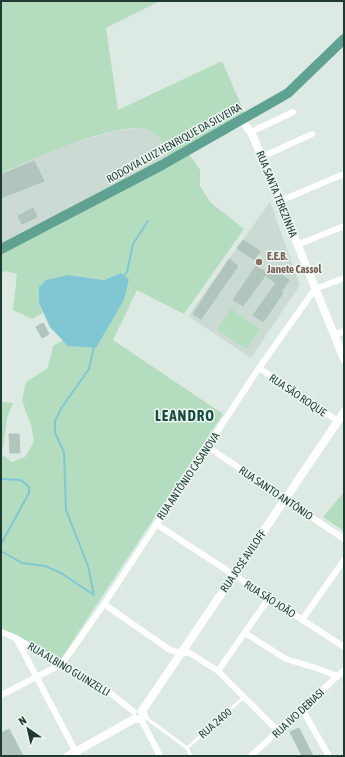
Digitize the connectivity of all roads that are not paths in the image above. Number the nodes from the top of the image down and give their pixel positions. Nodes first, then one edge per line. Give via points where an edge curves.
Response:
1 (344, 39) edge
2 (293, 112) dead end
3 (241, 120) junction
4 (251, 132) junction
5 (312, 134) dead end
6 (262, 157) junction
7 (344, 174) edge
8 (280, 201) junction
9 (344, 226) edge
10 (297, 245) junction
11 (1, 249) edge
12 (344, 278) edge
13 (315, 289) junction
14 (344, 332) edge
15 (334, 335) junction
16 (344, 359) edge
17 (259, 368) junction
18 (344, 412) edge
19 (338, 421) junction
20 (208, 447) junction
21 (286, 498) junction
22 (156, 524) junction
23 (344, 539) edge
24 (344, 560) edge
25 (233, 576) junction
26 (269, 598) junction
27 (104, 604) junction
28 (302, 620) junction
29 (1, 632) edge
30 (245, 633) junction
31 (16, 638) junction
32 (344, 647) edge
33 (181, 653) junction
34 (62, 664) junction
35 (344, 670) edge
36 (218, 671) junction
37 (337, 676) junction
38 (37, 677) junction
39 (1, 695) edge
40 (243, 698) junction
41 (302, 709) junction
42 (139, 716) junction
43 (278, 731) junction
44 (187, 748) junction
45 (77, 754) edge
46 (68, 756) edge
47 (160, 756) edge
48 (191, 756) edge
49 (251, 756) edge
50 (329, 756) edge

1 - 3 main road, RODOVIA LUIZ HENRIQUE DA SILVEIRA via 288,93
2 - 4 street
3 - 4 street, RUA SANTA TEREZINHA
3 - 11 main road, RODOVIA LUIZ HENRIQUE DA SILVEIRA via 162,165
4 - 6 street, RUA SANTA TEREZINHA
5 - 6 street
6 - 8 street, RUA SANTA TEREZINHA
7 - 8 street
8 - 10 street, RUA SANTA TEREZINHA
9 - 10 street
10 - 13 street, RUA SANTA TEREZINHA
12 - 13 street
13 - 15 street, RUA SANTA TEREZINHA
13 - 17 street, RUA ANTÔNIO CASANOVA
14 - 15 street
15 - 16 street, RUA SANTA TEREZINHA
17 - 19 street, RUA SÃO ROQUE
17 - 20 street, RUA ANTÔNIO CASANOVA
18 - 19 street, RUA JOSÉ AVILOFF
19 - 21 street, RUA JOSÉ AVILOFF
20 - 21 street, RUA SANTO ANTÔNIO
20 - 22 street, RUA ANTÔNIO CASANOVA
21 - 23 street, RUA SANTO ANTÔNIO
21 - 25 street, RUA JOSÉ AVILOFF
22 - 25 street, RUA SÃO JOÃO
22 - 27 street, RUA ANTÔNIO CASANOVA
24 - 28 street
25 - 26 street, RUA SÃO JOÃO
25 - 33 street, RUA JOSÉ AVILOFF
26 - 28 street, RUA SÃO JOÃO
26 - 30 street
27 - 33 street via 159,644
27 - 34 street, RUA ANTÔNIO CASANOVA
28 - 32 street, RUA SÃO JOÃO
29 - 31 street, RUA ALBINO GUINZELLI
30 - 36 street
30 - 37 street via 286,659 320,668
31 - 34 street, RUA ALBINO GUINZELLI
31 - 38 street
33 - 36 street via 190,653
33 - 42 street, RUA JOSÉ AVILOFF
34 - 38 street
34 - 42 street, RUA ALBINO GUINZELLI via 108,692
35 - 37 street, RUA IVO DEBIASI
36 - 40 street
37 - 41 street, RUA IVO DEBIASI
38 - 39 street
38 - 45 street
40 - 43 street
40 - 44 lane, RUA 2400
41 - 43 street, RUA IVO DEBIASI
41 - 50 street
42 - 44 lane
42 - 45 street
42 - 47 street, RUA ALBINO GUINZELLI
43 - 49 street, RUA IVO DEBIASI
44 - 48 lane
45 - 46 street

